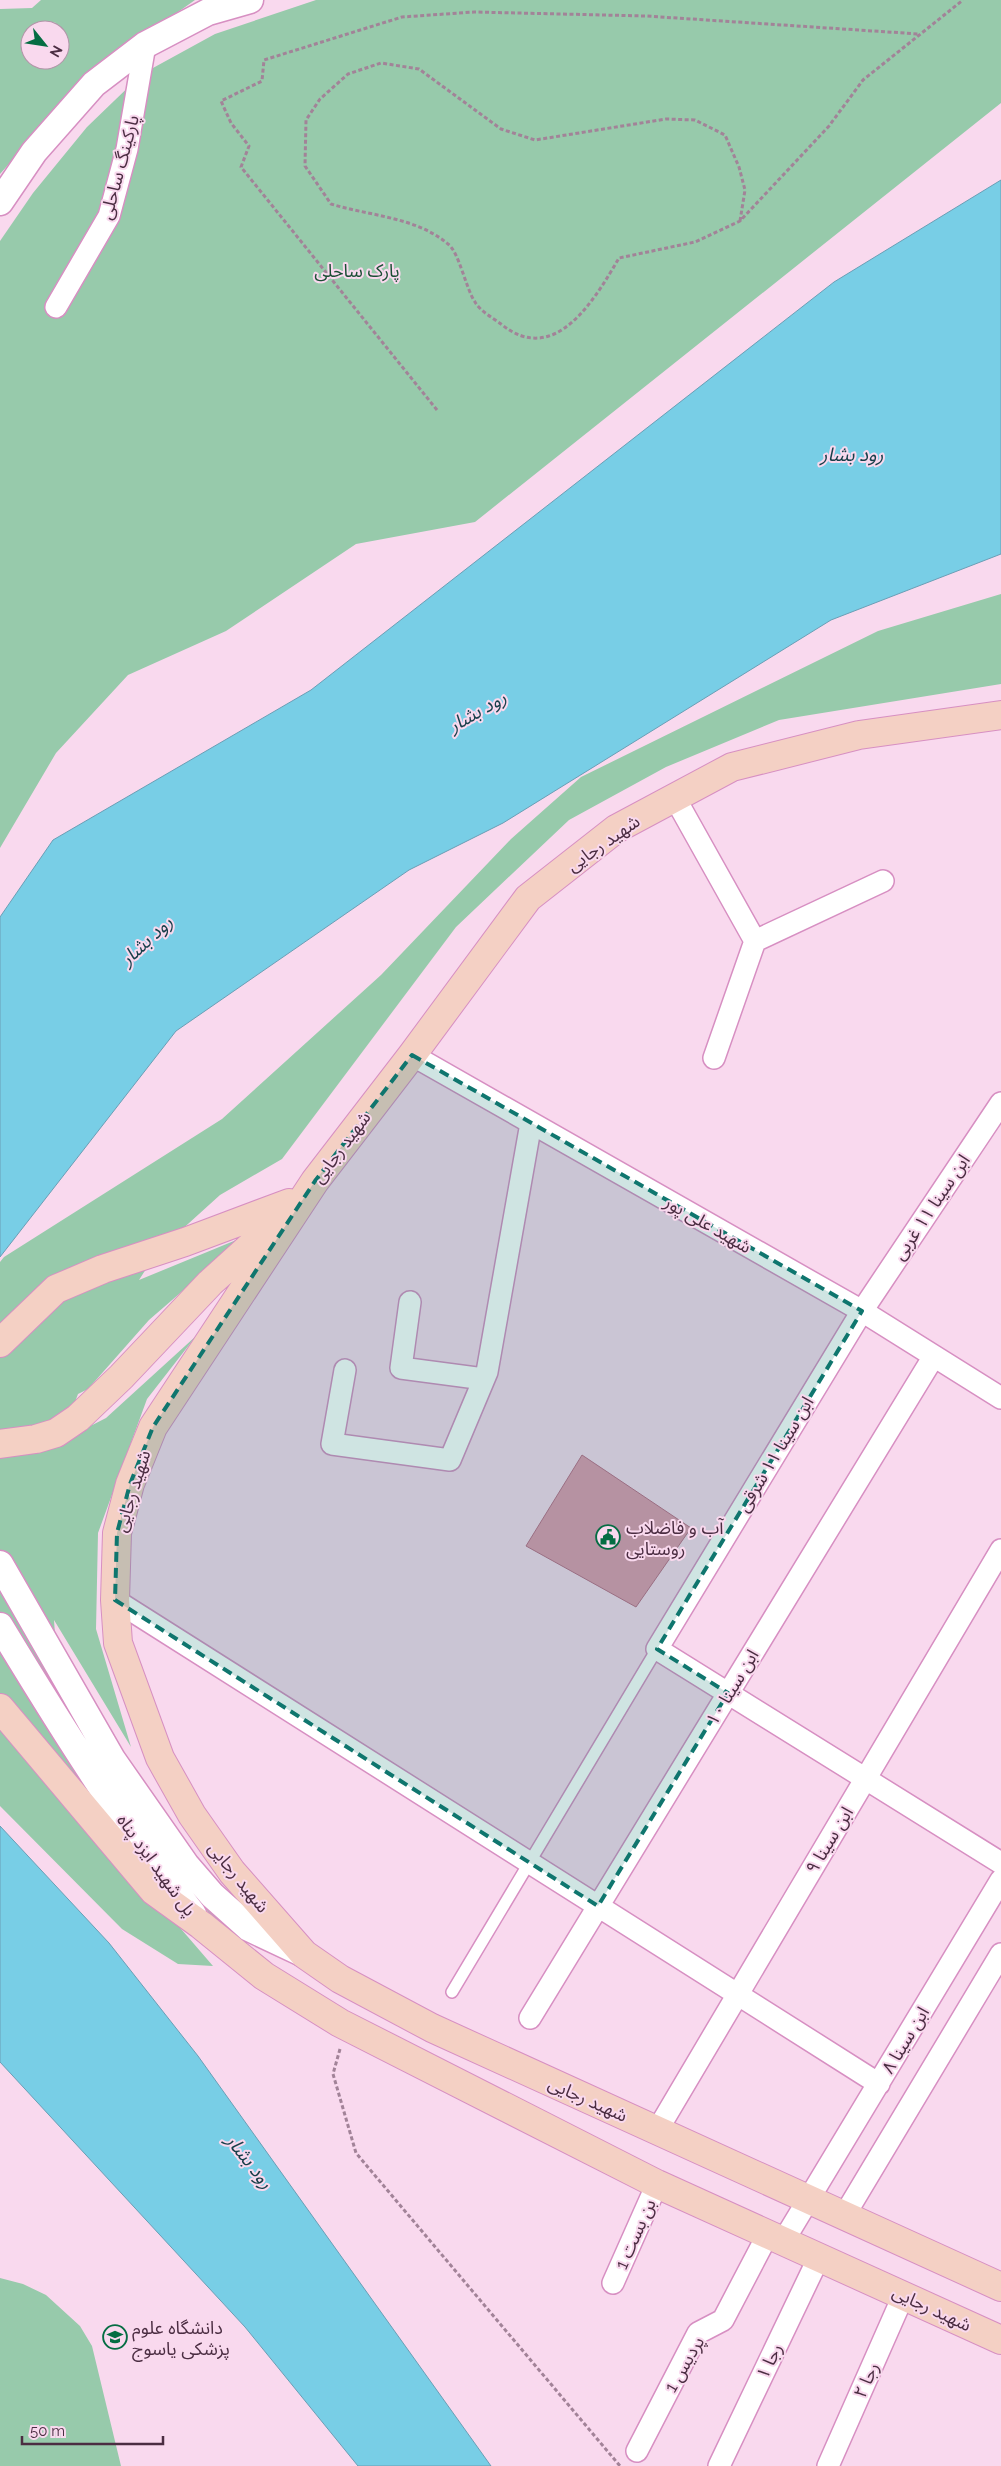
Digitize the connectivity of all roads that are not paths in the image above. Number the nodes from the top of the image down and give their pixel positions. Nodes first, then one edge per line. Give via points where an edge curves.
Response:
1 (250, 0) edge
2 (146, 45) junction
3 (0, 202) edge
4 (56, 308) dead end
5 (1001, 715) edge
6 (675, 798) junction
7 (883, 881) dead end
8 (755, 941) junction
9 (412, 1056) junction
10 (714, 1058) dead end
11 (1001, 1103) edge
12 (531, 1123) junction
13 (305, 1197) junction
14 (410, 1302) dead end
15 (862, 1311) junction
16 (0, 1343) edge
17 (934, 1356) junction
18 (345, 1370) dead end
19 (484, 1379) junction
20 (1001, 1398) edge
21 (0, 1444) edge
22 (1001, 1550) edge
23 (0, 1564) edge
24 (115, 1600) junction
25 (0, 1626) edge
26 (657, 1649) junction
27 (728, 1693) junction
28 (0, 1708) edge
29 (866, 1779) junction
30 (529, 1863) junction
31 (1001, 1863) edge
32 (1001, 1880) edge
33 (598, 1906) junction
34 (201, 1925) junction
35 (304, 1954) junction
36 (1001, 1954) edge
37 (452, 1992) dead end
38 (738, 1995) junction
39 (393, 2007) junction
40 (530, 2018) dead end
41 (377, 2042) junction
42 (879, 2084) junction
43 (658, 2129) junction
44 (657, 2184) junction
45 (809, 2198) junction
46 (844, 2216) junction
47 (776, 2237) junction
48 (819, 2257) junction
49 (613, 2284) dead end
50 (1001, 2288) edge
51 (904, 2294) junction
52 (1001, 2340) edge
53 (637, 2451) dead end
54 (719, 2466) edge
55 (828, 2466) edge

1 - 2 street via 208,12
2 - 3 street via 94,84 34,152
2 - 4 street, پارکینگ ساحلی via 127,149 109,216
5 - 6 main road, شهید رجایی via 859,735 732,767
6 - 8 street
6 - 9 main road, شهید رجایی via 616,829 528,898
7 - 8 street
8 - 10 street
9 - 12 street, شهید علی پور
9 - 13 main road, شهید رجایی
11 - 15 street, ابن سینا ۱۱ غربی
12 - 15 street, شهید علی پور
12 - 19 street
13 - 16 main road via 102,1269 56,1289
13 - 21 main road via 210,1282 121,1378 78,1418 56,1433
13 - 24 main road, شهید رجایی via 153,1427 130,1484 117,1533
14 - 19 street via 401,1368
15 - 17 street, شهید علی پور
15 - 26 street, ابن سینا ۱۱ شرقی
17 - 20 street, شهید علی پور
17 - 27 street, ابن سینا ۱۰
18 - 19 street via 332,1444 450,1460
22 - 29 street, ابن سینا ۹
23 - 35 street, پل شهید ایزد پناه via 112,1759 186,1865 212,1895 249,1928
24 - 30 street
24 - 35 main road, شهید رجایی via 118,1643 160,1758 192,1815 232,1872
25 - 34 street, پل شهید ایزد پناه via 88,1768
26 - 27 street
26 - 30 lane
27 - 29 street
27 - 33 street, ابن سینا ۱۰
28 - 34 main road via 154,1891
29 - 31 street
29 - 38 street, ابن سینا ۹
30 - 33 street
30 - 37 lane
32 - 42 street, ابن سینا ۸
33 - 38 street
33 - 40 street, ابن سینا ۱۰
34 - 41 main road, پل شهید ایزد پناه via 264,1976
35 - 39 main road, شهید رجایی via 340,1979
36 - 46 street
38 - 42 street
38 - 43 street, ابن سینا ۹
39 - 41 main road
39 - 43 main road, شهید رجایی via 504,2062
41 - 44 main road, شهید رجایی
42 - 45 street, ابن سینا ۸
43 - 45 main road, شهید رجایی
44 - 47 main road, شهید رجایی
44 - 49 street, بن بست 1
45 - 46 main road, شهید رجایی
45 - 47 street, ابن سینا ۸
46 - 50 main road, شهید رجایی
47 - 48 main road, شهید رجایی
47 - 53 street, پردیس 1 via 723,2320 698,2333
48 - 51 main road, شهید رجایی
48 - 54 street, رجا ۱
51 - 52 main road, شهید رجایی
51 - 55 street, رجا ۲

